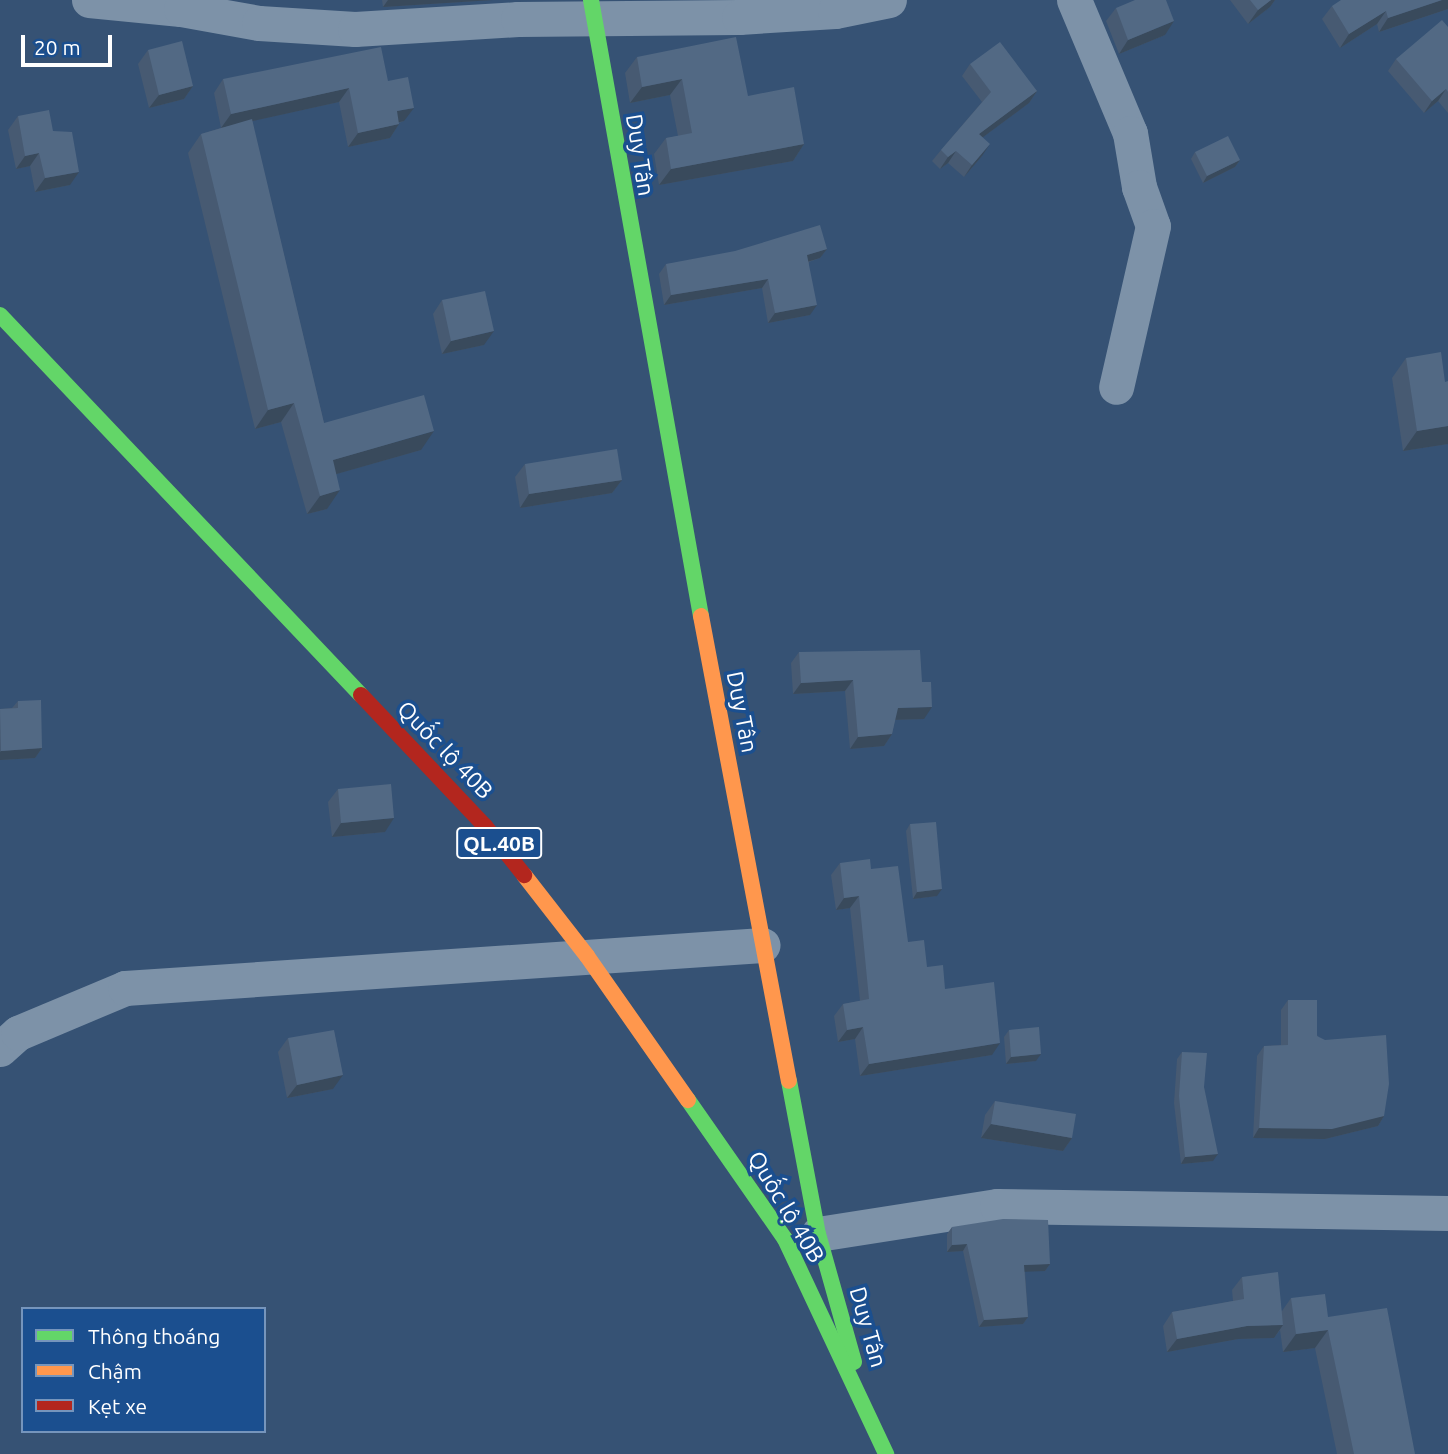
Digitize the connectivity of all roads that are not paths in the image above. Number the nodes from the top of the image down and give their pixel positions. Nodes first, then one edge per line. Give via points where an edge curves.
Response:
1 (89, 0) edge
2 (889, 0) edge
3 (1074, 0) edge
4 (132, 2) edge
5 (593, 8) edge
6 (0, 315) edge
7 (1116, 387) dead end
8 (763, 945) junction
9 (587, 956) junction
10 (0, 1049) edge
11 (1448, 1213) edge
12 (818, 1234) junction
13 (873, 1428) junction
14 (886, 1454) edge

1 - 4 street
2 - 5 street via 835,11 739,17
3 - 7 street via 1130,133 1139,187 1153,226
4 - 5 street via 303,27 401,27
5 - 8 main road, Duy Tân via 640,293
6 - 9 main road, Quốc lộ 40B / QL.40B via 485,826
8 - 9 street
8 - 12 main road, Duy Tân
9 - 10 street via 125,988 41,1021
9 - 13 main road, Quốc lộ 40B / QL.40B via 785,1239
11 - 12 street via 997,1206
12 - 13 main road, Duy Tân
13 - 14 main road, Quốc lộ 40B / QL.40B

